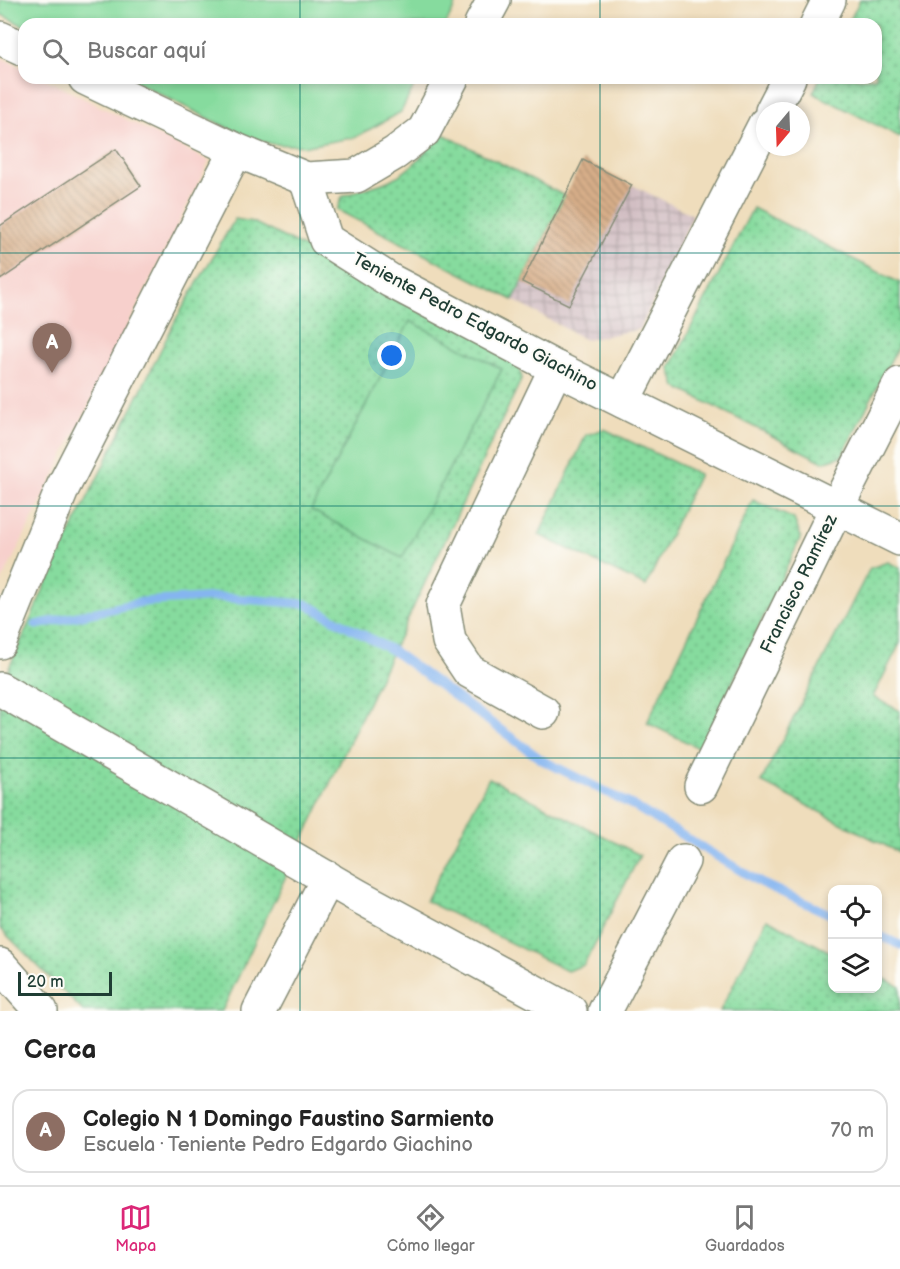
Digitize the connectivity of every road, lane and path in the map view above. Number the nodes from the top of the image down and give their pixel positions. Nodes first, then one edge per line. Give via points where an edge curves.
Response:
1 (494, 0) edge
2 (829, 0) edge
3 (484, 18) edge
4 (820, 18) edge
5 (0, 38) edge
6 (18, 46) edge
7 (98, 84) edge
8 (449, 84) edge
9 (786, 84) edge
10 (777, 102) edge
11 (756, 142) edge
12 (236, 150) junction
13 (306, 179) junction
14 (556, 368) junction
15 (900, 384) edge
16 (623, 401) junction
17 (836, 509) junction
18 (900, 539) edge
19 (0, 642) edge
20 (0, 689) edge
21 (543, 712) dead end
22 (701, 786) dead end
23 (683, 861) dead end
24 (328, 878) junction
25 (0, 965) edge
26 (41, 1011) edge
27 (259, 1011) edge
28 (570, 1011) edge
29 (605, 1011) edge

1 - 3 street
2 - 4 street
5 - 6 street
7 - 12 street
8 - 13 street via 424,131 395,153 356,176
9 - 10 street
11 - 16 street
12 - 13 street
12 - 19 street via 63,487
13 - 14 street, Teniente Pedro Edgardo Giachino via 326,240 392,281
14 - 16 street, Teniente Pedro Edgardo Giachino
14 - 21 street via 443,605 449,641 469,671
15 - 17 street, Francisco Ramírez
16 - 17 street, Teniente Pedro Edgardo Giachino
17 - 18 street, Teniente Pedro Edgardo Giachino
17 - 22 street, Francisco Ramírez
20 - 24 street
23 - 29 street
24 - 27 street
24 - 28 street
25 - 26 street

